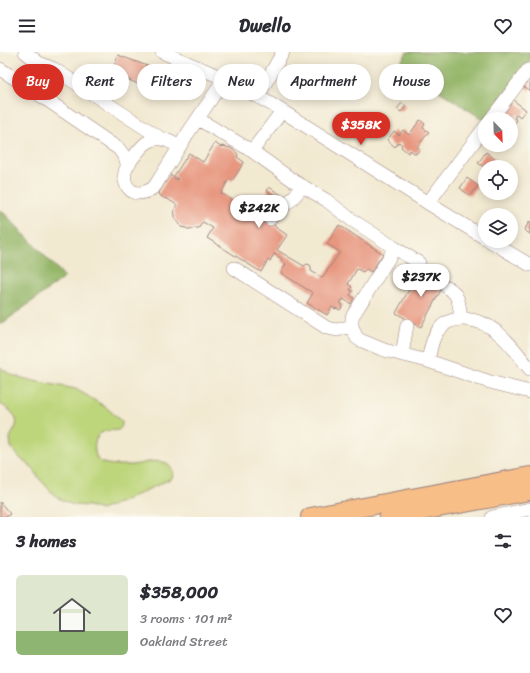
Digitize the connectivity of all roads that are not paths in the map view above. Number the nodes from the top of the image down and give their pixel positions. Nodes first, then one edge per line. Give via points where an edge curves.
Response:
1 (25, 52) edge
2 (162, 52) edge
3 (283, 52) edge
4 (39, 63) joint
5 (0, 69) edge
6 (530, 71) edge
7 (214, 74) edge
8 (12, 77) edge
9 (269, 77) edge
10 (214, 95) edge
11 (47, 100) edge
12 (265, 100) edge
13 (282, 110) junction
14 (496, 112) edge
15 (198, 119) junction
16 (478, 136) edge
17 (162, 139) junction
18 (179, 146) junction
19 (252, 151) junction
20 (128, 165) junction
21 (303, 186) junction
22 (428, 203) junction
23 (270, 219) dead end
24 (478, 234) edge
25 (395, 248) junction
26 (502, 248) edge
27 (419, 263) dead end
28 (530, 265) edge
29 (234, 268) dead end
30 (447, 287) dead end
31 (460, 319) junction
32 (407, 325) dead end
33 (352, 326) junction
34 (402, 355) junction
35 (428, 361) junction
36 (530, 369) edge
37 (530, 392) edge
38 (530, 476) edge
39 (530, 491) edge
40 (530, 509) edge
41 (310, 517) edge
42 (388, 517) edge
43 (492, 517) edge

1 - 4 street
2 - 7 street
3 - 9 street
4 - 17 street via 54,69
5 - 8 street
6 - 14 street via 528,70
10 - 15 street
11 - 20 street via 120,149
12 - 13 street
13 - 19 street
13 - 22 street
15 - 18 street
15 - 19 street
16 - 22 street
17 - 18 street
17 - 20 street via 147,142
18 - 20 street via 155,186 149,191 135,192 126,186 124,177
19 - 21 street
21 - 23 street
21 - 25 street
22 - 24 street
25 - 27 street
25 - 33 street via 354,312
26 - 28 street
29 - 33 street via 327,328 337,330
30 - 31 street via 455,293
31 - 35 street via 449,322 439,329 432,342
31 - 36 street via 474,320 487,325 504,338
32 - 34 street
33 - 34 street via 360,340
34 - 35 street
35 - 37 street via 490,382
38 - 41 highway
39 - 42 highway
40 - 43 street

